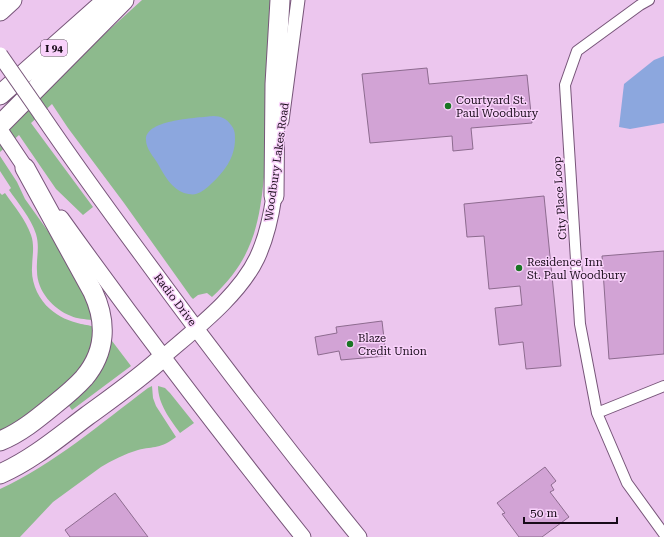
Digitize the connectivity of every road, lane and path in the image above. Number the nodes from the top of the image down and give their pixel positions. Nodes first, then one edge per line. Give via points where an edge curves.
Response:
1 (12, 0) edge
2 (108, 0) edge
3 (124, 0) edge
4 (280, 0) edge
5 (298, 0) edge
6 (649, 0) edge
7 (0, 11) edge
8 (0, 55) edge
9 (0, 95) edge
10 (0, 125) edge
11 (0, 130) edge
12 (25, 168) junction
13 (274, 196) junction
14 (196, 328) junction
15 (163, 358) junction
16 (664, 386) edge
17 (597, 412) junction
18 (0, 441) edge
19 (0, 474) edge
20 (664, 534) edge
21 (303, 537) edge
22 (359, 537) edge

1 - 7 highway
2 - 9 highway, I 94
3 - 10 highway
4 - 13 highway via 275,84
5 - 13 street, Woodbury Lakes Road
6 - 17 street, City Place Loop via 577,51 564,85 580,324
8 - 14 main road, Radio Drive, bridge
11 - 12 main road
12 - 15 main road
12 - 18 highway via 98,302 102,335 97,356 82,380 38,418
13 - 14 main road, Woodbury Lakes Road via 267,230 251,268 219,307
14 - 15 main road, Woodbury Lakes Road
14 - 22 main road, Radio Drive
15 - 19 highway via 44,449
15 - 21 main road
16 - 17 street
17 - 20 street, City Place Loop via 627,483

